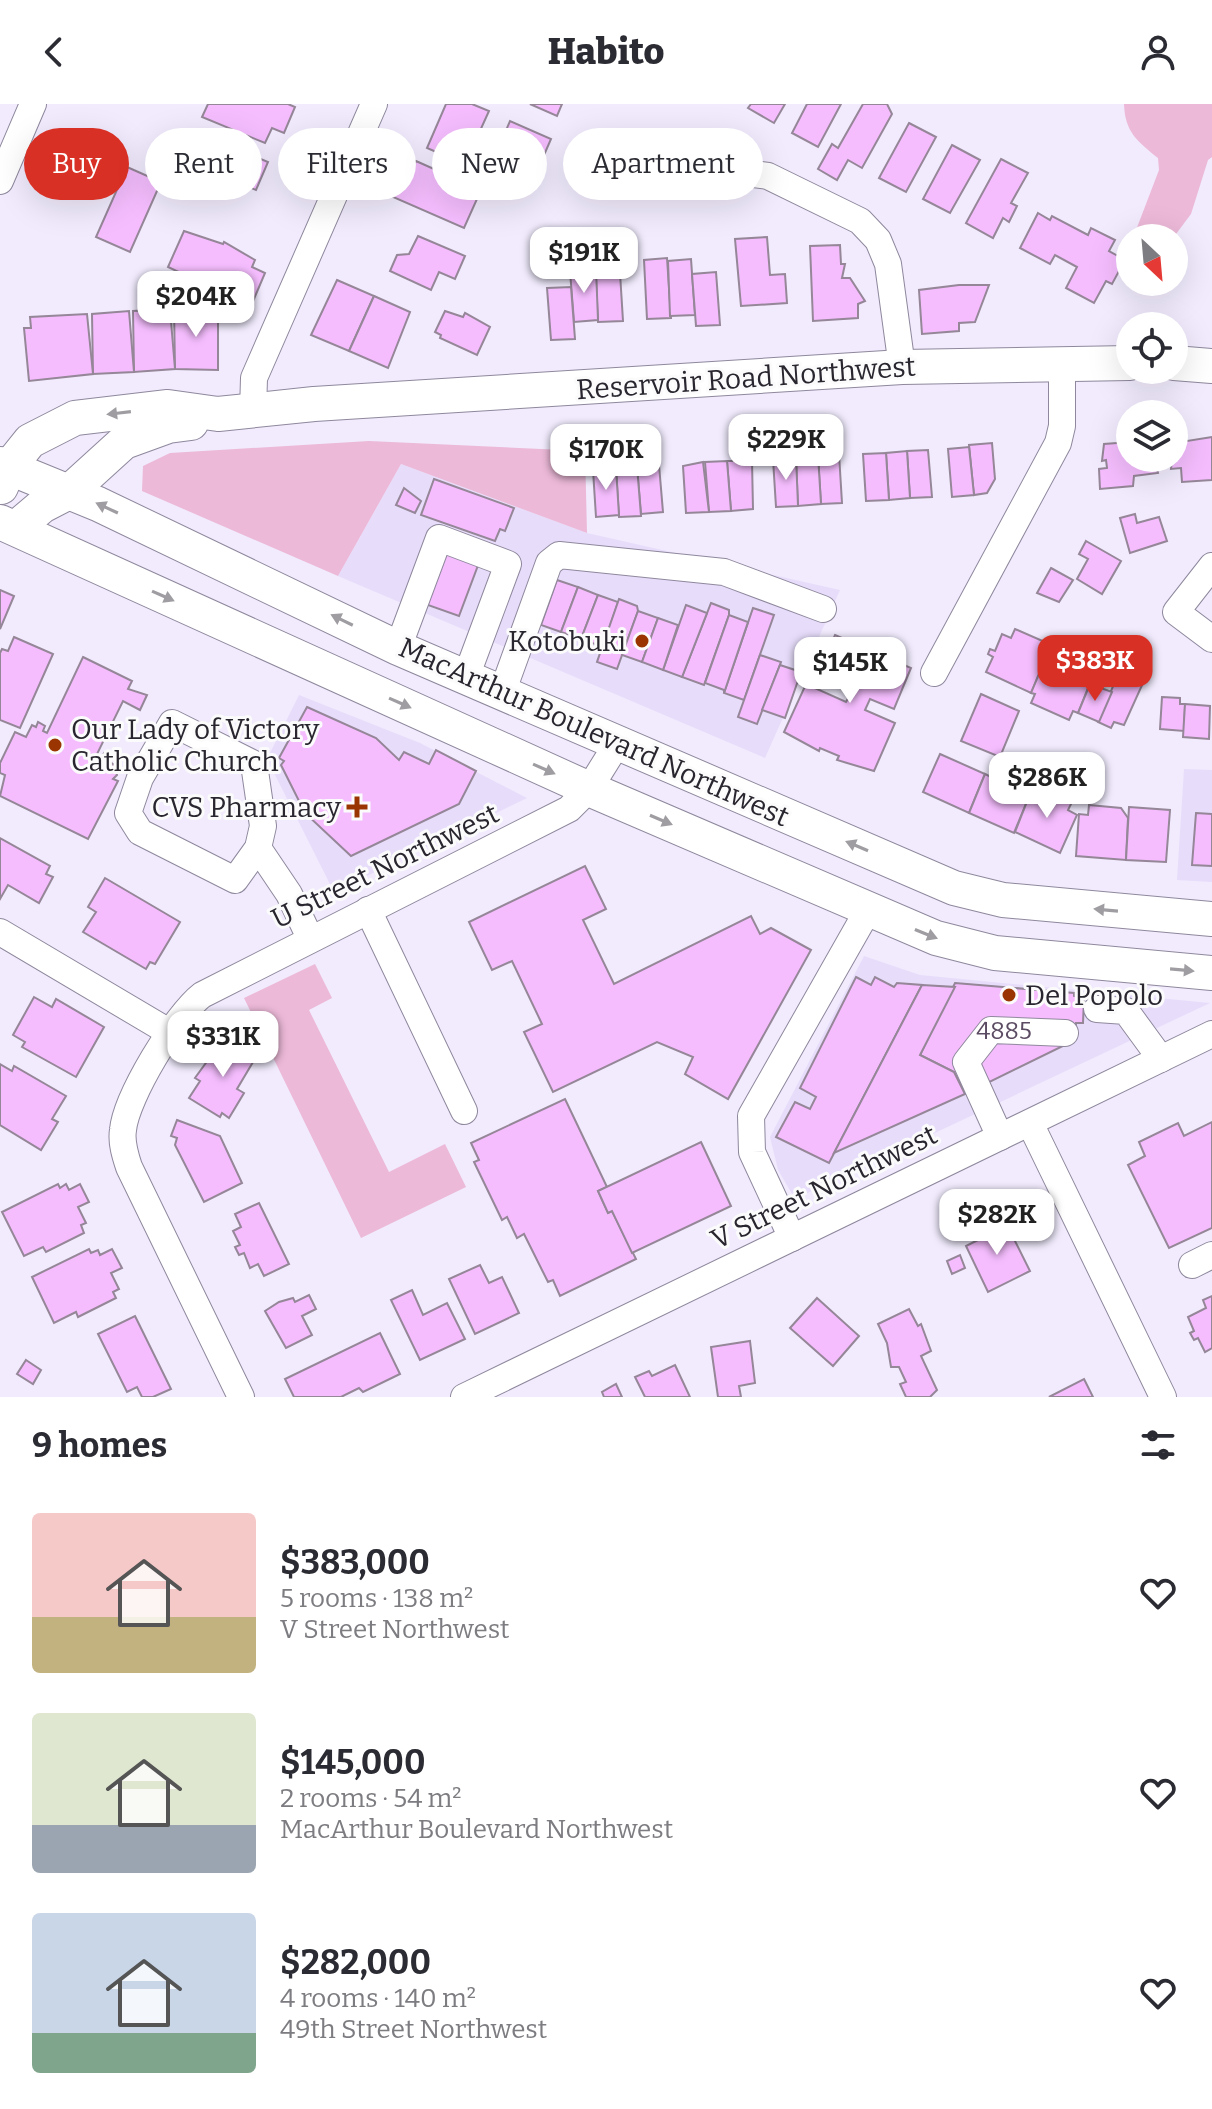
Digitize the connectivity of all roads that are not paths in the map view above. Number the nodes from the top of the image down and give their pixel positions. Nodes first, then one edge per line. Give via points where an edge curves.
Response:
1 (33, 104) edge
2 (374, 104) edge
3 (763, 175) edge
4 (0, 181) edge
5 (1062, 363) junction
6 (1116, 363) edge
7 (1188, 364) edge
8 (1212, 366) edge
9 (902, 367) junction
10 (253, 412) junction
11 (218, 414) junction
12 (3, 473) edge
13 (69, 492) junction
14 (8, 525) edge
15 (1212, 566) edge
16 (823, 609) dead end
17 (1212, 639) edge
18 (398, 648) junction
19 (934, 673) dead end
20 (466, 677) junction
21 (502, 693) junction
22 (617, 744) junction
23 (589, 789) junction
24 (258, 848) junction
25 (368, 910) junction
26 (868, 910) junction
27 (1212, 919) edge
28 (0, 932) edge
29 (310, 938) junction
30 (1212, 973) edge
31 (1097, 1009) dead end
32 (169, 1032) junction
33 (1065, 1033) dead end
34 (1212, 1034) edge
35 (1161, 1059) junction
36 (464, 1111) dead end
37 (1030, 1123) junction
38 (1000, 1137) junction
39 (792, 1238) junction
40 (241, 1397) edge
41 (464, 1397) edge
42 (1163, 1397) edge

1 - 4 street
2 - 10 street via 254,378
3 - 9 street via 849,214 878,240 891,278
5 - 6 main road, Reservoir Road Northwest
5 - 9 main road, Reservoir Road Northwest
5 - 19 street via 1058,443
7 - 8 main road
9 - 10 main road, Reservoir Road Northwest
10 - 11 main road, Reservoir Road Northwest
11 -> 12 main road, Reservoir Road Northwest via 168,407 75,418 30,441
11 - 13 main road, Reservoir Road Northwest via 124,442
12 - 13 main road, MacArthur Boulevard Northwest
13 - 14 main road, Reservoir Road Northwest
18 -> 13 main road, MacArthur Boulevard Northwest
14 -> 23 main road, MacArthur Boulevard Northwest
15 - 17 street via 1176,612
16 - 21 street via 724,572 559,555 549,563
18 - 20 main road, MacArthur Boulevard Northwest
18 - 20 street via 439,538 508,564
20 - 21 main road, MacArthur Boulevard Northwest
21 - 22 main road, MacArthur Boulevard Northwest
22 - 23 street, U Street Northwest
27 -> 22 main road, MacArthur Boulevard Northwest via 978,895
23 - 25 street, U Street Northwest via 552,820
23 -> 26 main road, MacArthur Boulevard Northwest
24 - 24 street via 263,826 254,764 172,723 140,778 128,813 140,832 235,880
24 - 29 street
25 - 29 street, U Street Northwest
25 - 36 street
26 -> 30 main road, MacArthur Boulevard Northwest via 936,938 995,953
26 - 39 street via 751,1116 752,1152
28 - 32 street
29 - 32 street, U Street Northwest via 202,995
31 - 35 street via 1126,1011
32 - 40 street, U Street Northwest via 126,1112 123,1144 129,1167
33 - 38 street via 991,1030 966,1062
34 - 35 street, V Street Northwest
35 - 37 street, V Street Northwest
37 - 38 street, V Street Northwest
37 - 42 street
38 - 39 street, V Street Northwest
39 - 41 street, V Street Northwest

